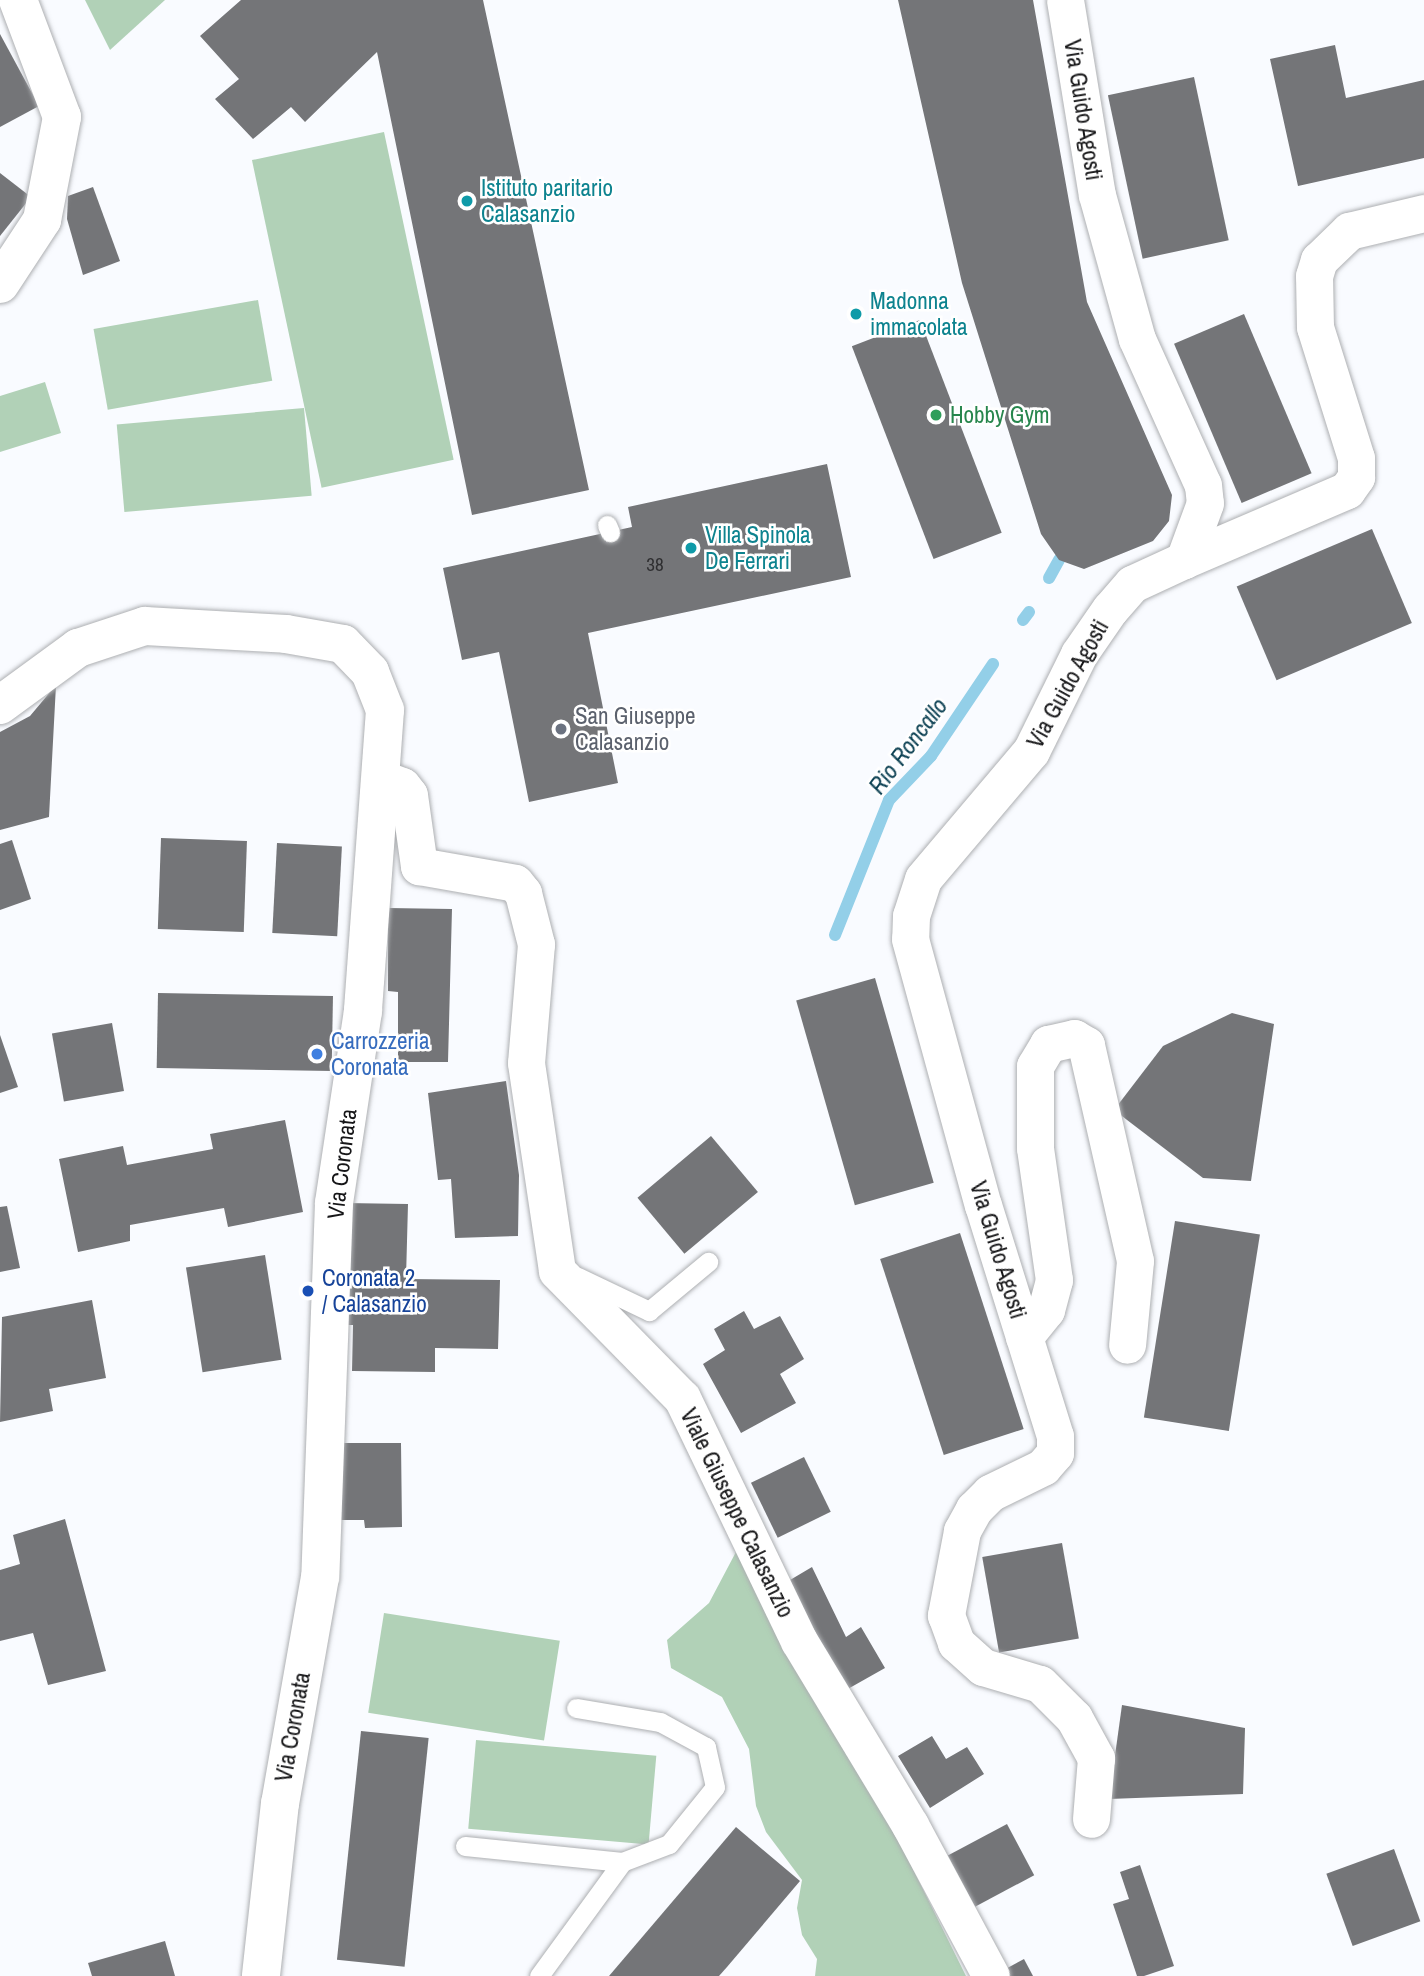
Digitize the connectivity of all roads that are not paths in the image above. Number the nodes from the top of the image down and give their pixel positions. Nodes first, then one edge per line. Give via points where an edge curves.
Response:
1 (18, 0) edge
2 (1065, 0) edge
3 (1424, 213) edge
4 (0, 284) edge
5 (1184, 560) junction
6 (0, 705) edge
7 (380, 778) junction
8 (708, 1262) dead end
9 (557, 1271) junction
10 (1024, 1337) junction
11 (1127, 1345) dead end
12 (576, 1708) dead end
13 (1091, 1819) dead end
14 (466, 1846) dead end
15 (622, 1862) junction
16 (261, 1976) edge
17 (539, 1976) edge
18 (991, 1976) edge

1 - 4 street via 62,117 42,220
2 - 5 street, Via Guido Agosti via 1097,195 1137,338 1203,485 1205,503
3 - 5 street via 1349,231 1319,260 1314,276 1315,327 1356,458 1356,477 1347,490
5 - 10 street, Via Guido Agosti via 1132,584 1110,609 1075,663 1031,751 923,878 911,916 910,939
6 - 7 street, Via Coronata via 78,648 145,626 286,634 343,644 370,672 385,709
7 - 9 street via 402,786 409,794 419,866 515,883 530,907 536,944 526,1063
7 - 16 street, Via Coronata via 363,1011 334,1203 320,1577 280,1803
8 - 9 lane via 654,1308 643,1311
9 - 18 street, Viale Giuseppe Calasanzio via 682,1398 799,1641 910,1825
10 - 11 street, Via Guido Agosti via 1046,1310 1054,1280 1035,1148 1035,1066 1048,1044 1074,1038 1086,1045 1089,1054 1135,1261
10 - 13 street, Via Guido Agosti via 1055,1436 1055,1453 1044,1466 990,1493 974,1509 962,1531 946,1615 956,1643 983,1667 1040,1684 1074,1718 1096,1758
12 - 15 lane via 660,1722 706,1747 715,1787 669,1843
14 - 15 lane
15 - 17 lane

